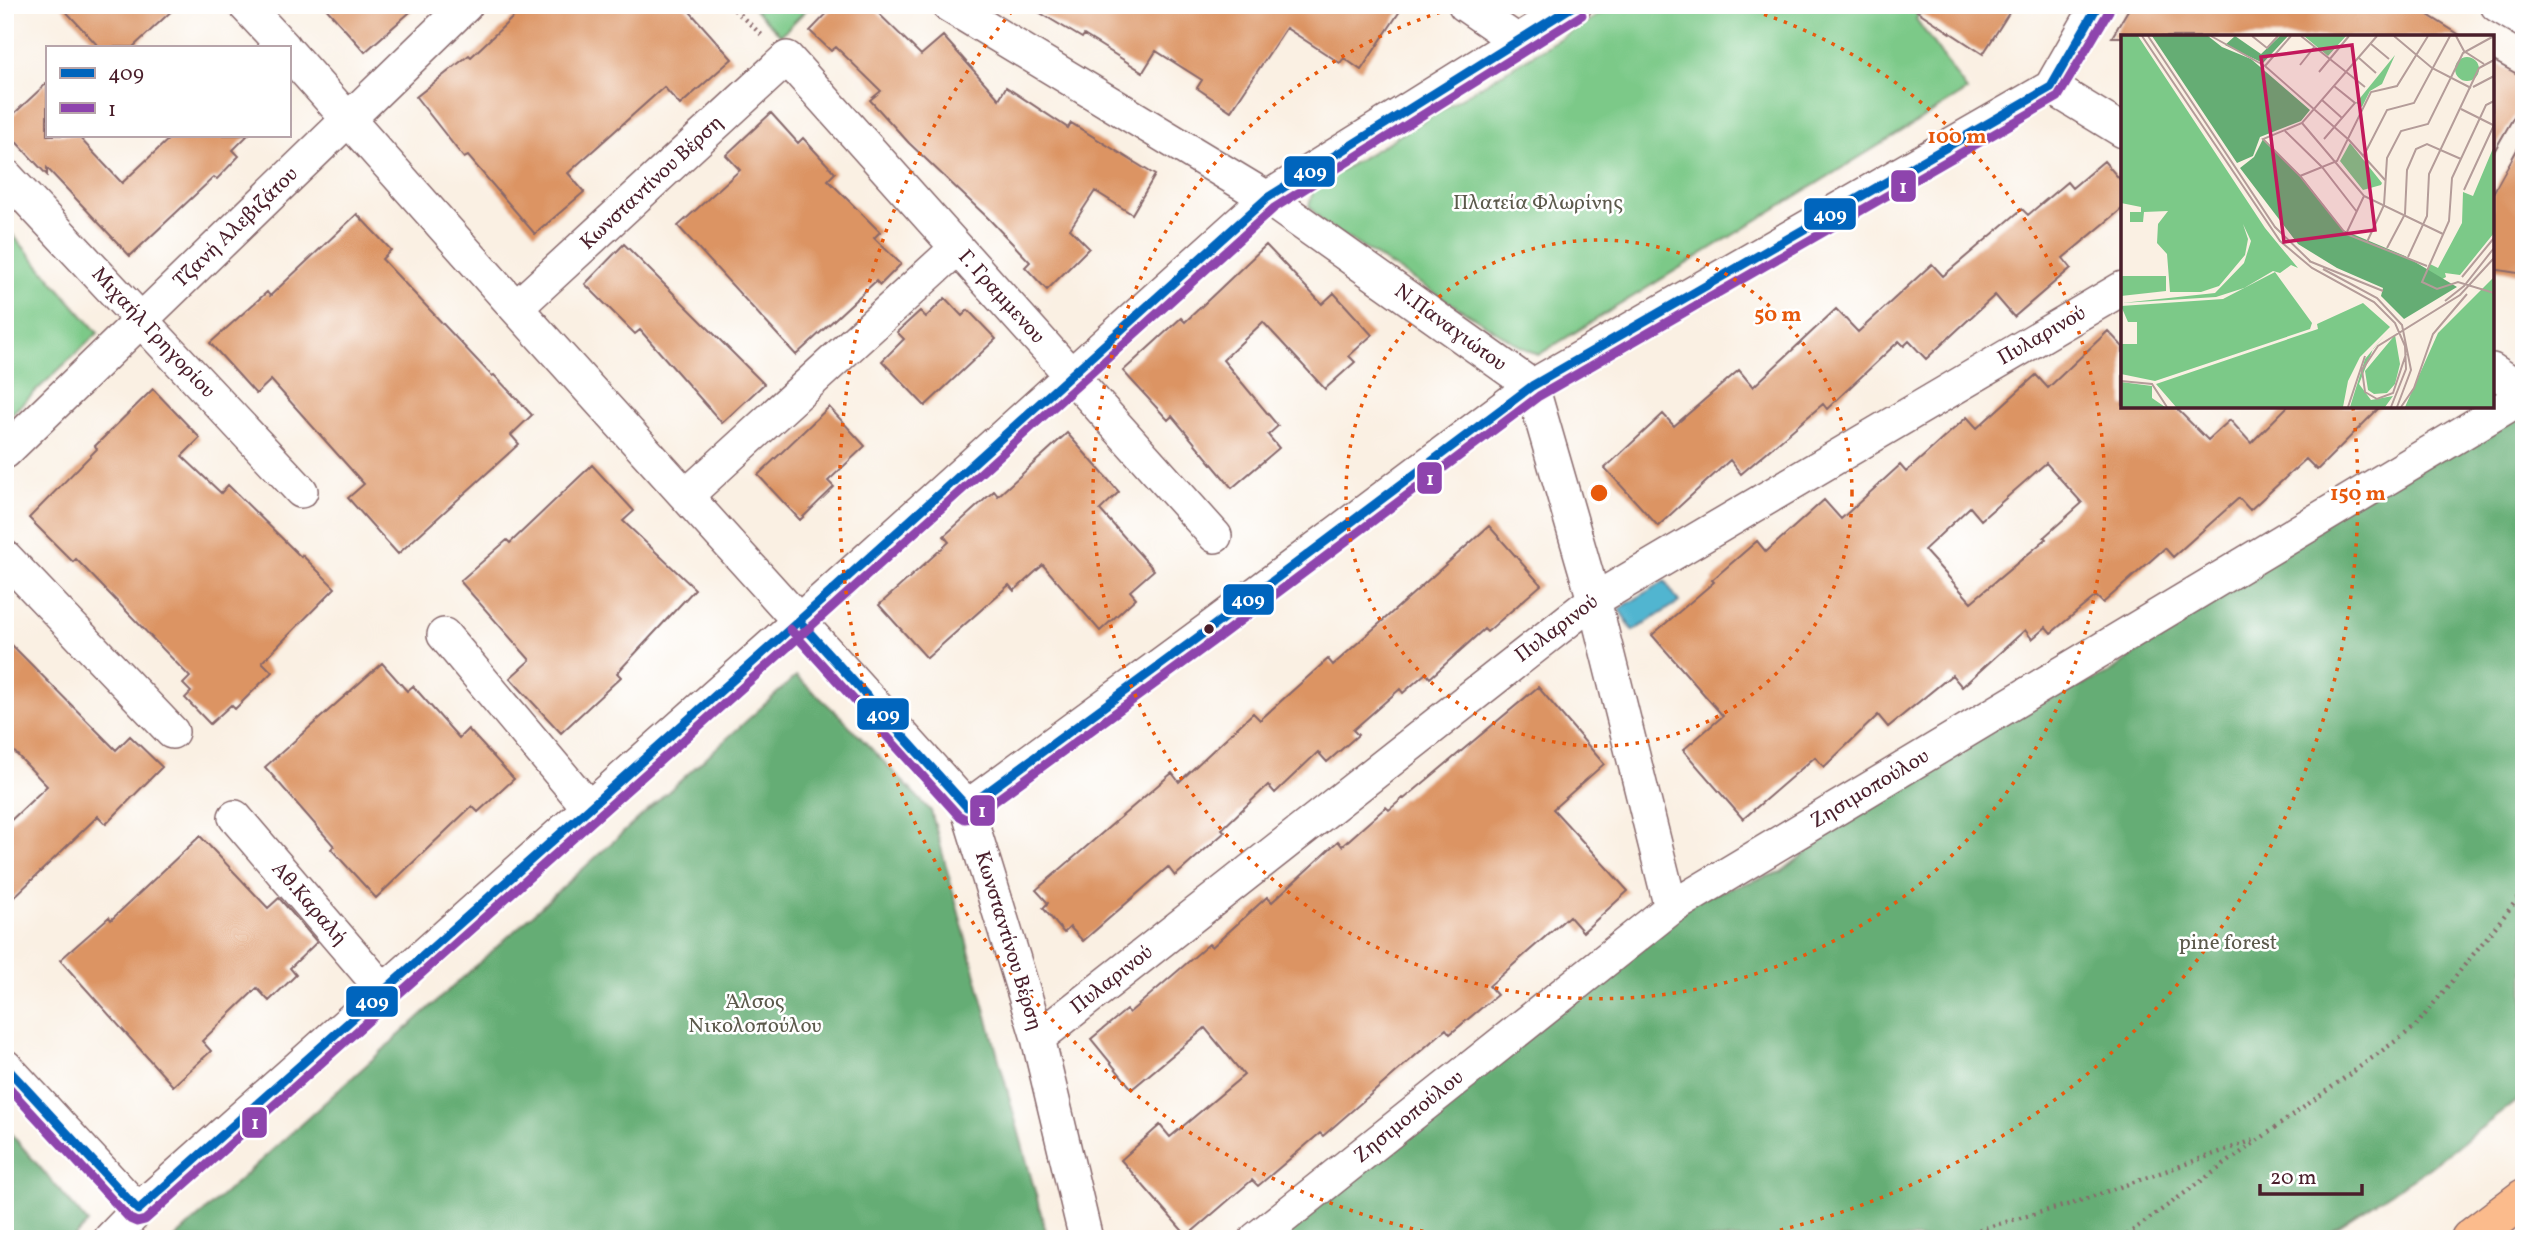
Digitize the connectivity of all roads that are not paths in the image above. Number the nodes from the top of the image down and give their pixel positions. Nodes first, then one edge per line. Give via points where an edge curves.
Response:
1 (245, 5) edge
2 (466, 5) edge
3 (948, 5) edge
4 (1465, 5) edge
5 (1575, 5) edge
6 (2098, 5) edge
7 (2497, 5) edge
8 (2524, 21) edge
9 (1517, 40) junction
10 (283, 46) edge
11 (290, 54) edge
12 (787, 58) joint
13 (2050, 87) junction
14 (349, 118) junction
15 (2121, 130) edge
16 (5, 175) edge
17 (1267, 198) junction
18 (957, 248) junction
19 (2121, 289) edge
20 (516, 308) junction
21 (141, 320) junction
22 (2494, 371) edge
23 (1070, 374) junction
24 (1532, 386) junction
25 (2524, 393) edge
26 (5, 452) edge
27 (301, 491) dead end
28 (686, 496) junction
29 (1215, 536) dead end
30 (5, 557) edge
31 (1594, 600) junction
32 (799, 621) junction
33 (444, 635) dead end
34 (172, 732) dead end
35 (967, 807) junction
36 (589, 808) junction
37 (235, 817) dead end
38 (1671, 908) junction
39 (384, 991) junction
40 (1038, 1038) junction
41 (5, 1066) edge
42 (2524, 1198) edge
43 (138, 1210) junction
44 (110, 1239) edge
45 (1086, 1239) edge
46 (1256, 1239) edge
47 (2470, 1239) edge

1 - 10 street
2 - 14 street, Τζανή Αλεβιζάτου
3 - 17 street, Ν.Παναγιώτου
4 - 9 street
5 - 9 street
6 - 13 street
7 - 8 street
9 - 17 street
11 - 14 street, Κωνσταντίνου Βέρση
12 - 18 street, Γ. Γραμμενου
12 - 20 street, Κωνσταντίνου Βέρση
13 - 15 street
13 - 24 street
14 - 20 street, Κωνσταντίνου Βέρση
14 - 21 street, Τζανή Αλεβιζάτου
16 - 21 street, Μιχαήλ Γρηγορίου
17 - 23 street
17 - 24 street, Ν.Παναγιώτου
18 - 23 street, Γ. Γραμμενου
18 - 28 street
19 - 31 street, Πυλαρινού
20 - 28 street, Κωνσταντίνου Βέρση
21 - 26 street, Τζανή Αλεβιζάτου
21 - 27 street, Μιχαήλ Γρηγορίου
22 - 25 street
23 - 29 street, Γ. Γραμμενου
23 - 32 street
24 - 31 street
24 - 35 street
25 - 38 street, Ζησιμοπούλου
28 - 32 street, Κωνσταντίνου Βέρση
30 - 34 street
31 - 38 street
31 - 40 street, Πυλαρινού
32 - 35 street, Κωνσταντίνου Βέρση
32 - 36 street
33 - 36 street
35 - 40 street, Κωνσταντίνου Βέρση
36 - 39 street
37 - 39 street, Αθ.Καραλή
38 - 46 street, Ζησιμοπούλου
39 - 43 street
40 - 45 street, Κωνσταντίνου Βέρση
41 - 43 street
42 - 47 main road
43 - 44 street

